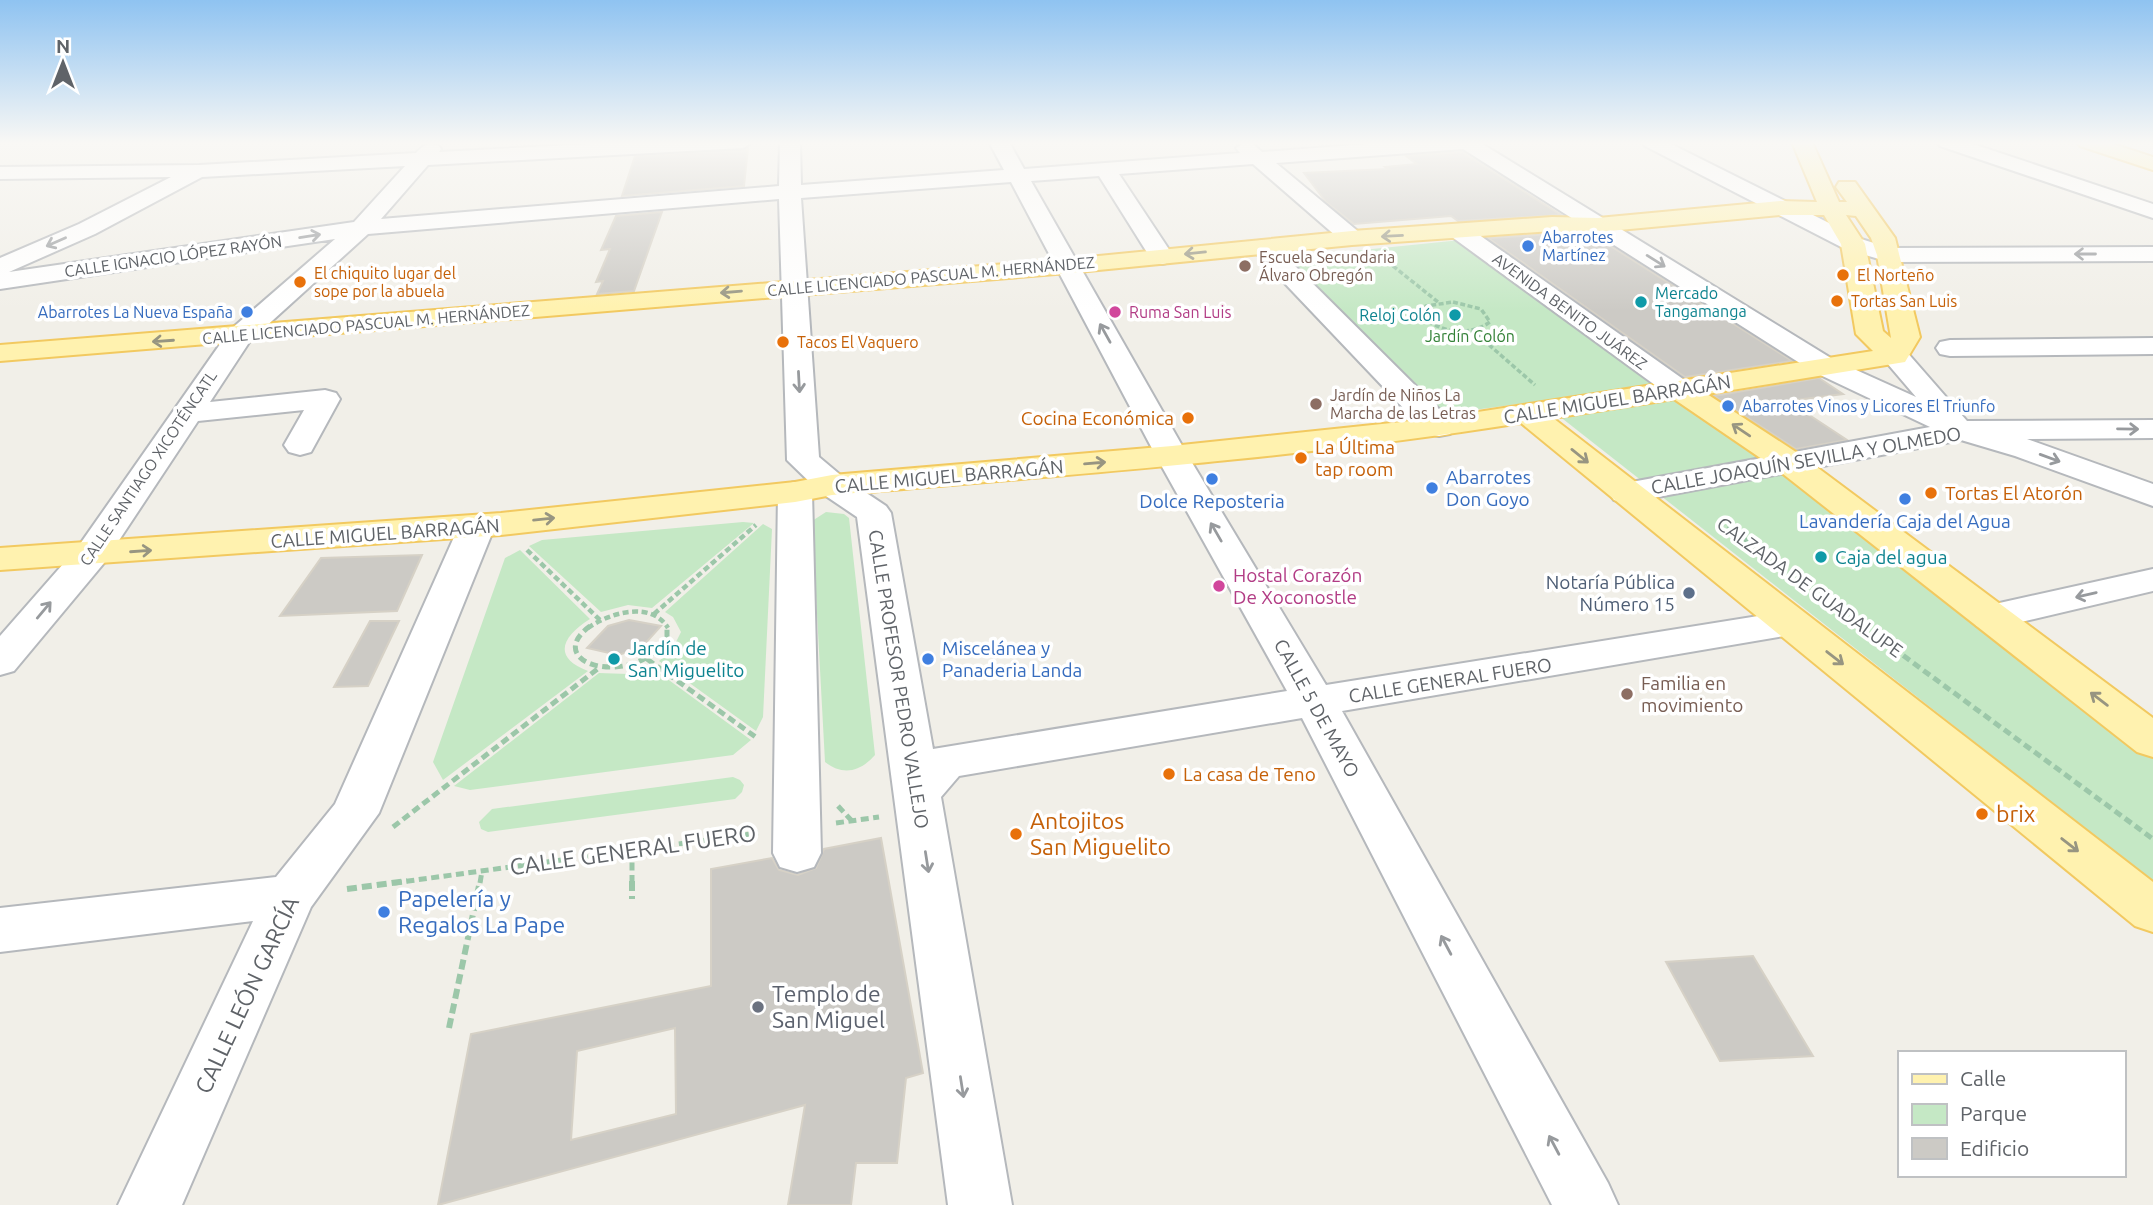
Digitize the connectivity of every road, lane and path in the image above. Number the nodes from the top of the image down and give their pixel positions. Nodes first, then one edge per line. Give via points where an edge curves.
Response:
1 (147, 198) edge
2 (387, 198) edge
3 (716, 198) edge
4 (790, 198) edge
5 (1031, 198) edge
6 (1124, 198) edge
7 (1304, 198) edge
8 (1555, 198) edge
9 (1761, 198) edge
10 (1793, 198) edge
11 (1836, 198) edge
12 (1849, 198) edge
13 (2115, 198) edge
14 (1780, 208) junction
15 (2153, 211) edge
16 (1598, 225) junction
17 (361, 228) junction
18 (1460, 232) junction
19 (1352, 238) junction
20 (1853, 244) junction
21 (1263, 247) junction
22 (2153, 254) edge
23 (1889, 255) junction
24 (1162, 257) junction
25 (1068, 266) junction
26 (0, 267) edge
27 (0, 281) edge
28 (795, 287) junction
29 (1439, 303) junction
30 (1472, 330) junction
31 (240, 336) junction
32 (2153, 346) edge
33 (1950, 348) dead end
34 (0, 353) edge
35 (1895, 356) junction
36 (1824, 366) junction
37 (1680, 390) junction
38 (1545, 410) junction
39 (188, 413) junction
40 (1439, 427) junction
41 (2153, 429) edge
42 (1962, 430) junction
43 (300, 444) dead end
44 (1172, 456) junction
45 (1790, 463) junction
46 (1671, 485) junction
47 (814, 489) junction
48 (1626, 493) junction
49 (2153, 496) edge
50 (489, 525) junction
51 (91, 555) junction
52 (0, 559) edge
53 (2153, 580) edge
54 (654, 614) junction
55 (1991, 617) junction
56 (600, 620) junction
57 (1790, 623) junction
58 (647, 659) junction
59 (0, 662) edge
60 (600, 667) junction
61 (1314, 702) junction
62 (2153, 741) edge
63 (797, 762) junction
64 (902, 805) junction
65 (851, 820) junction
66 (386, 832) dead end
67 (2153, 839) edge
68 (797, 841) junction
69 (632, 850) junction
70 (482, 871) junction
71 (366, 886) dead end
72 (290, 896) junction
73 (632, 899) dead end
74 (2153, 911) edge
75 (0, 930) edge
76 (449, 1028) dead end
77 (150, 1205) edge
78 (980, 1205) edge
79 (1586, 1205) edge

1 -> 26 street
2 - 17 street, CALLE SANTIAGO XICOTÉNCATL
3 - 17 street, CALLE IGNACIO LÓPEZ RAYÓN
4 - 28 street, CALLE PROFESOR PEDRO VALLEJO
5 - 25 street, CALLE 5 DE MAYO
6 - 24 street
7 - 19 street
8 - 16 street
9 - 14 street
10 - 14 main road, CALLE LICENCIADO PASCUAL M. HERNÁNDEZ
11 - 20 main road
12 - 23 main road via 1883,238
13 - 15 street
14 - 16 main road, CALLE LICENCIADO PASCUAL M. HERNÁNDEZ
14 - 20 street
16 - 18 main road, CALLE LICENCIADO PASCUAL M. HERNÁNDEZ
16 -> 36 street
27 -> 17 street, CALLE IGNACIO LÓPEZ RAYÓN
17 - 31 street, CALLE SANTIAGO XICOTÉNCATL
18 -> 19 main road, CALLE LICENCIADO PASCUAL M. HERNÁNDEZ
18 - 37 street, AVENIDA BENITO JUÁREZ
19 - 21 main road, CALLE LICENCIADO PASCUAL M. HERNÁNDEZ
19 - 29 path
20 - 23 street
20 - 35 main road via 1870,334
21 -> 24 main road, CALLE LICENCIADO PASCUAL M. HERNÁNDEZ
21 - 40 street
22 -> 23 street
23 - 35 main road via 1906,337
24 - 25 main road, CALLE LICENCIADO PASCUAL M. HERNÁNDEZ
25 - 28 main road, CALLE LICENCIADO PASCUAL M. HERNÁNDEZ
44 -> 25 street, CALLE 5 DE MAYO
28 -> 31 main road, CALLE LICENCIADO PASCUAL M. HERNÁNDEZ
28 -> 47 street, CALLE PROFESOR PEDRO VALLEJO via 803,460
29 - 30 path via 1422,310 1424,319 1439,327
29 - 30 path via 1463,303 1487,313 1487,326
30 - 38 path
31 -> 34 main road, CALLE LICENCIADO PASCUAL M. HERNÁNDEZ
31 - 39 street, CALLE SANTIAGO XICOTÉNCATL
32 - 33 street
35 - 36 main road, CALLE MIGUEL BARRAGÁN
35 - 42 street
36 - 37 main road, CALLE MIGUEL BARRAGÁN
36 - 42 street
37 - 38 main road, CALLE MIGUEL BARRAGÁN
45 -> 37 main road
38 - 40 main road, CALLE MIGUEL BARRAGÁN
38 -> 48 main road, CALZADA DE GUADALUPE
39 - 43 street via 325,399
39 - 51 street, CALLE SANTIAGO XICOTÉNCATL
40 - 44 main road, CALLE MIGUEL BARRAGÁN
42 -> 41 street, CALLE JOAQUÍN SEVILLA Y OLMEDO
42 - 45 street, CALLE JOAQUÍN SEVILLA Y OLMEDO
42 -> 49 street
47 -> 44 main road, CALLE MIGUEL BARRAGÁN
61 -> 44 street, CALLE 5 DE MAYO
45 - 46 street, CALLE JOAQUÍN SEVILLA Y OLMEDO
45 - 55 main road
46 - 48 street, CALLE JOAQUÍN SEVILLA Y OLMEDO
46 - 67 path, CALZADA DE GUADALUPE
50 -> 47 main road, CALLE MIGUEL BARRAGÁN
47 - 54 path
47 - 63 street
47 - 64 street, CALLE PROFESOR PEDRO VALLEJO via 874,513
48 - 57 main road, CALZADA DE GUADALUPE
51 -> 50 main road, CALLE MIGUEL BARRAGÁN
50 - 56 path
50 - 72 street, CALLE LEÓN GARCÍA via 355,813
51 - 52 main road, CALLE MIGUEL BARRAGÁN
59 -> 51 street, CALLE SANTIAGO XICOTÉNCATL
53 -> 55 street
54 - 56 path via 628,611
54 - 58 path via 669,629 660,649
62 -> 55 main road
56 - 60 path via 579,637 576,648 578,657
57 - 61 street, CALLE GENERAL FUERO
57 -> 74 main road, CALZADA DE GUADALUPE
58 - 60 path
58 - 63 path
60 - 66 path
61 - 64 street, CALLE GENERAL FUERO via 946,762
79 -> 61 street, CALLE 5 DE MAYO
63 - 65 path
63 - 68 street
64 - 65 path, CALLE GENERAL FUERO
64 -> 78 street, CALLE PROFESOR PEDRO VALLEJO
65 - 68 path, CALLE GENERAL FUERO
68 - 69 path, CALLE GENERAL FUERO
69 - 70 path, CALLE GENERAL FUERO
69 - 73 path
70 - 71 path, CALLE GENERAL FUERO
70 - 76 path
72 - 75 street
72 - 77 street, CALLE LEÓN GARCÍA

